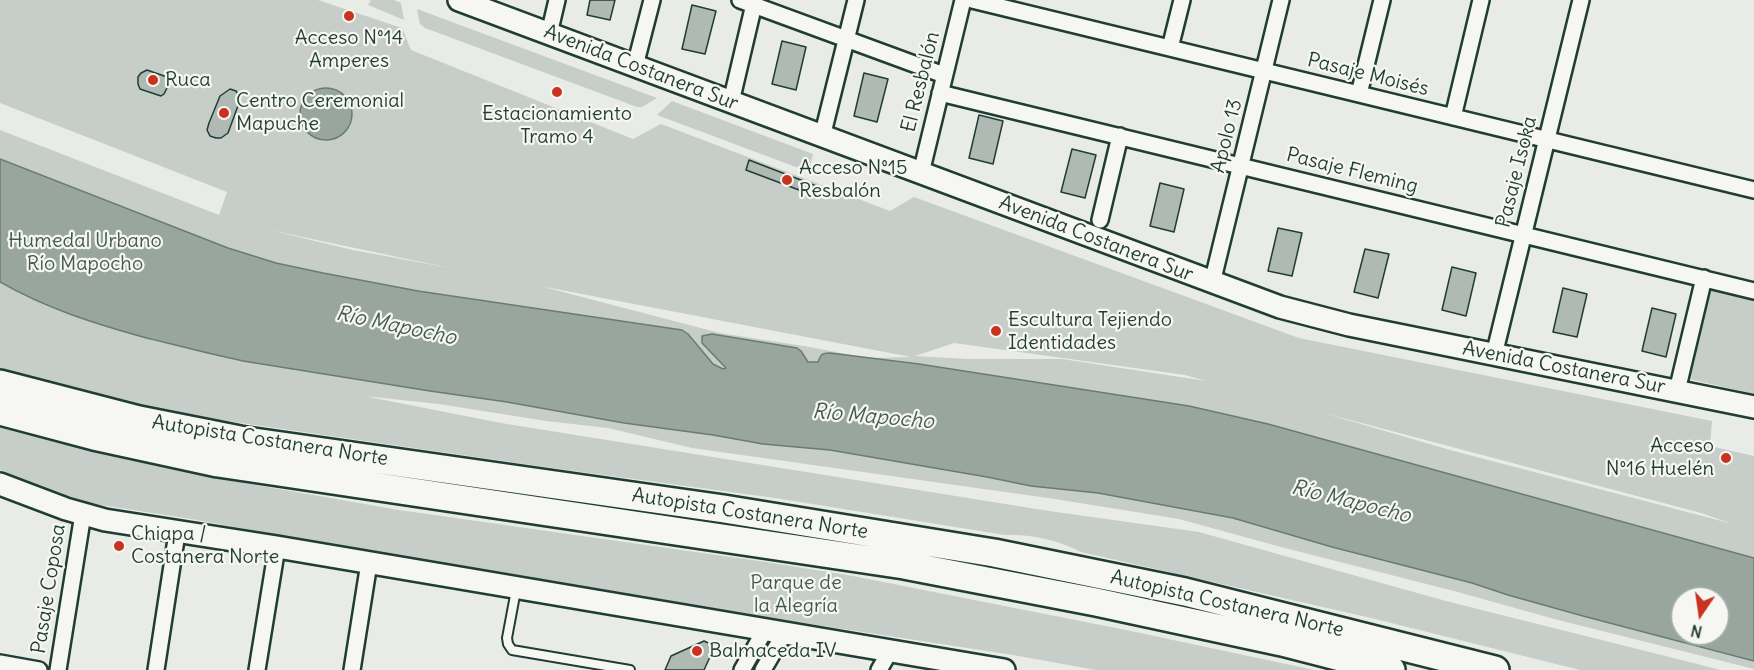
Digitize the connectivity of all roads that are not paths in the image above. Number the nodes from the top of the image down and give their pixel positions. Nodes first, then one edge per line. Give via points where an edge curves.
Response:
1 (459, 0) edge
2 (558, 0) edge
3 (652, 0) edge
4 (856, 0) edge
5 (963, 0) edge
6 (972, 0) edge
7 (1182, 0) edge
8 (1281, 0) edge
9 (1382, 0) edge
10 (1481, 0) edge
11 (1581, 0) edge
12 (750, 2) edge
13 (549, 34) junction
14 (847, 39) junction
15 (1170, 48) junction
16 (635, 66) junction
17 (1264, 71) junction
18 (944, 75) junction
19 (940, 93) junction
20 (1359, 94) junction
21 (731, 102) junction
22 (1453, 117) junction
23 (822, 136) junction
24 (1120, 136) junction
25 (1546, 140) junction
26 (1241, 166) junction
27 (921, 173) junction
28 (1754, 190) edge
29 (1100, 220) dead end
30 (1523, 235) junction
31 (1704, 278) junction
32 (1212, 283) junction
33 (1754, 291) edge
34 (1494, 354) junction
35 (0, 384) edge
36 (1677, 391) junction
37 (1754, 407) edge
38 (0, 411) edge
39 (0, 484) edge
40 (83, 514) junction
41 (177, 533) junction
42 (277, 548) junction
43 (369, 563) junction
44 (516, 587) junction
45 (775, 632) junction
46 (890, 651) junction
47 (0, 663) edge
48 (994, 669) edge
49 (39, 670) edge
50 (58, 670) edge
51 (156, 670) edge
52 (257, 670) edge
53 (352, 670) edge
54 (630, 670) edge
55 (742, 670) edge
56 (763, 670) edge
57 (879, 670) edge
58 (1391, 670) edge
59 (1495, 670) edge

1 - 13 main road, Avenida Costanera Sur
2 - 13 street
3 - 16 street
4 - 14 street
5 - 18 street, El Resbalón
6 - 15 street, Pasaje Moisés
7 - 15 street
8 - 17 street, Apolo 13
9 - 20 street
10 - 22 street
11 - 25 street, Pasaje Isoka
12 - 14 street
12 - 21 street
13 - 16 main road, Avenida Costanera Sur
14 - 18 street
14 - 23 street
15 - 17 street, Pasaje Moisés
16 - 21 main road, Avenida Costanera Sur
17 - 20 street, Pasaje Moisés
17 - 26 street, Apolo 13
18 - 19 street, El Resbalón
19 - 24 street, Pasaje Fleming
19 - 27 street, El Resbalón
20 - 22 street, Pasaje Moisés
21 - 23 main road, Avenida Costanera Sur
22 - 25 street, Pasaje Moisés
23 - 27 main road, Avenida Costanera Sur
24 - 26 street, Pasaje Fleming
24 - 29 street
25 - 28 street, Pasaje Moisés
25 - 30 street, Pasaje Isoka
26 - 30 street, Pasaje Fleming
26 - 32 street, Apolo 13
27 - 32 main road, Avenida Costanera Sur
30 - 31 street, Pasaje Fleming
30 - 34 street, Pasaje Isoka
31 - 33 street, Pasaje Fleming
31 - 36 street
32 - 34 main road, Avenida Costanera Sur via 1313,316
34 - 36 main road, Avenida Costanera Sur
35 - 59 highway, Autopista Costanera Norte via 119,415 240,440 994,553 1206,597
36 - 37 main road, Avenida Costanera Sur
38 - 58 highway, Autopista Costanera Norte via 218,463 904,565 1090,600
39 - 40 main road
40 - 41 main road
40 - 50 street, Pasaje Coposa
41 - 42 main road
41 - 51 street
42 - 43 main road
42 - 52 street
43 - 44 main road
43 - 53 street
44 - 45 main road
44 - 54 lane via 507,638 512,650
45 - 46 main road
45 - 55 street
45 - 56 street
46 - 48 main road
46 - 57 street
47 - 49 street

